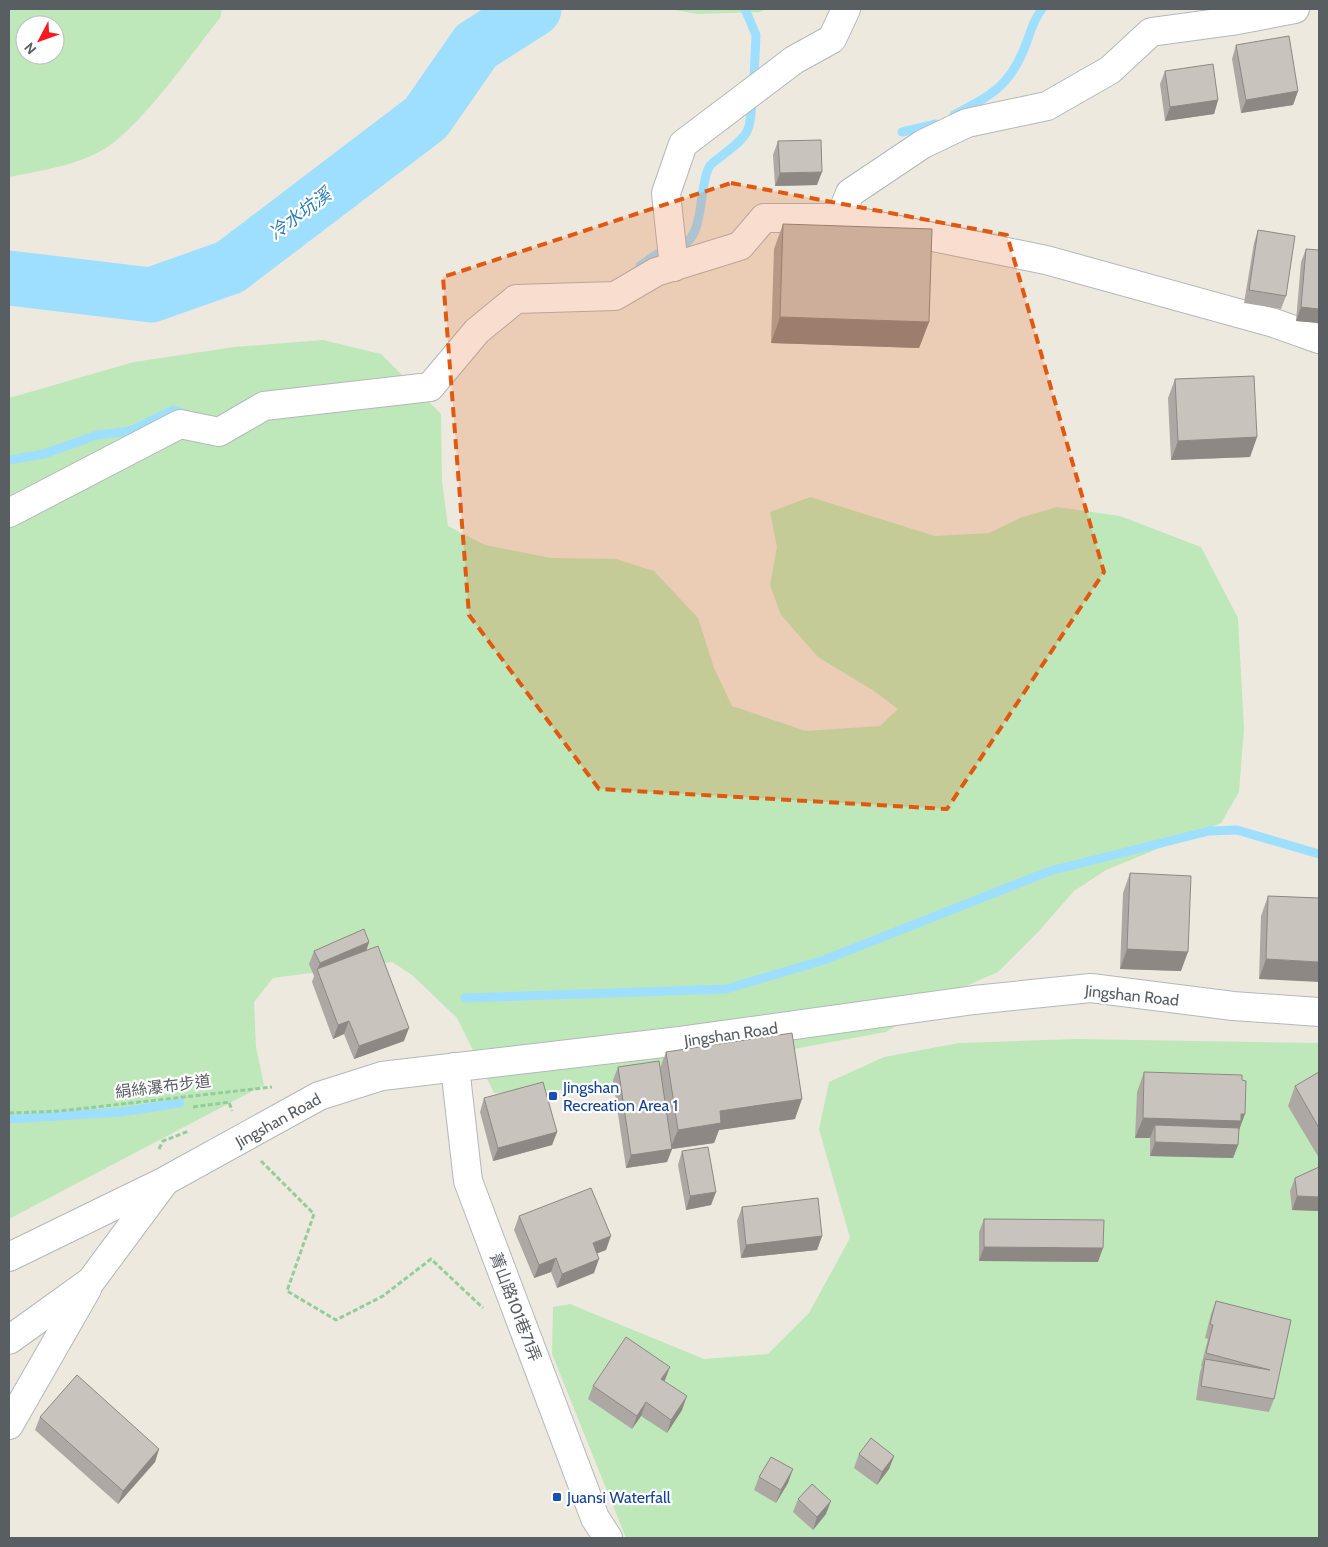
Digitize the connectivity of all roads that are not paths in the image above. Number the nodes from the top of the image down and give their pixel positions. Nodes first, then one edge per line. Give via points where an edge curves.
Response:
1 (846, 9) edge
2 (1295, 9) edge
3 (840, 218) junction
4 (674, 267) junction
5 (1319, 339) edge
6 (9, 513) edge
7 (1319, 1012) edge
8 (455, 1067) junction
9 (165, 1181) junction
10 (9, 1256) edge
11 (91, 1281) junction
12 (9, 1340) edge
13 (9, 1425) edge
14 (608, 1538) edge

1 - 4 street via 832,39 794,60 683,144 666,193
2 - 3 street via 1151,32 1110,70 1047,106 967,123 924,144 850,193
3 - 4 street via 764,218 740,246
3 - 5 street via 1046,260 1274,323
4 - 6 street via 656,272 615,296 516,299 477,331 430,387 264,406 218,432 180,424
7 - 8 street, Jingshan Road via 1233,1006 1091,988 974,1000 680,1041
8 - 9 street, Jingshan Road via 382,1076 319,1096
8 - 14 street, 菁山路101巷71弄 via 468,1181 596,1518
9 - 10 street, Jingshan Road
9 - 11 street
11 - 12 street
11 - 13 street

